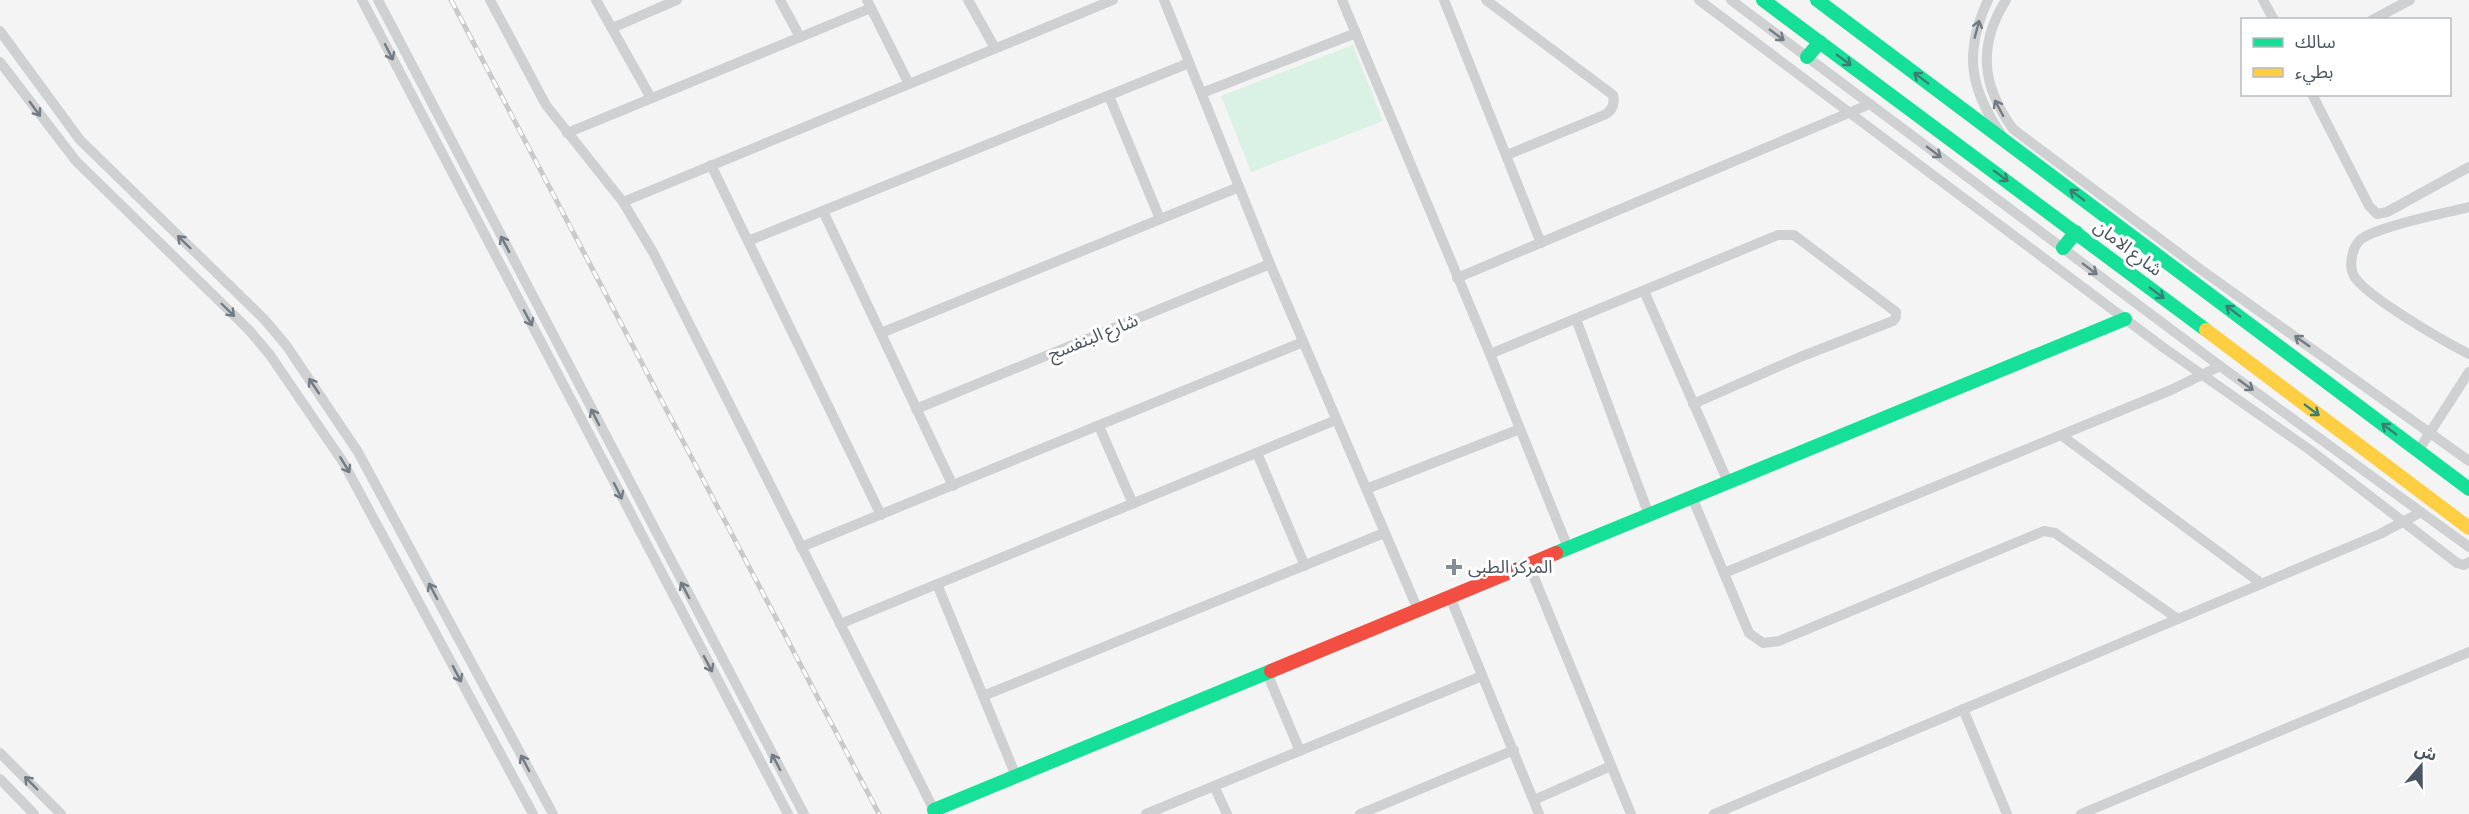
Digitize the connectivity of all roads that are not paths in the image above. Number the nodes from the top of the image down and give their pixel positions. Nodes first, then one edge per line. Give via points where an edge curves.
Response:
1 (362, 0) edge
2 (378, 0) edge
3 (490, 0) edge
4 (596, 0) edge
5 (676, 0) edge
6 (780, 0) edge
7 (968, 0) edge
8 (1113, 0) edge
9 (1164, 0) edge
10 (1342, 0) edge
11 (1444, 0) edge
12 (1486, 0) edge
13 (1699, 0) edge
14 (1731, 0) edge
15 (1763, 0) edge
16 (1816, 0) edge
17 (1988, 0) edge
18 (2006, 0) edge
19 (2263, 0) edge
20 (2410, 0) edge
21 (869, 4) edge
22 (2273, 18) edge
23 (2376, 18) edge
24 (612, 28) junction
25 (0, 31) edge
26 (1356, 33) junction
27 (800, 38) junction
28 (1820, 42) junction
29 (995, 48) junction
30 (1807, 57) junction
31 (0, 62) edge
32 (1189, 63) junction
33 (909, 84) junction
34 (1202, 93) junction
35 (1109, 96) junction
36 (2313, 96) edge
37 (651, 99) junction
38 (1870, 104) junction
39 (1850, 114) junction
40 (567, 133) junction
41 (2006, 142) junction
42 (1507, 155) junction
43 (711, 165) junction
44 (2469, 167) edge
45 (1239, 187) junction
46 (623, 202) junction
47 (2469, 207) edge
48 (823, 211) junction
49 (1160, 219) junction
50 (2076, 232) junction
51 (748, 241) junction
52 (1541, 243) junction
53 (2063, 248) junction
54 (1270, 264) junction
55 (1457, 278) junction
56 (1644, 291) junction
57 (1576, 319) junction
58 (2125, 319) junction
59 (881, 333) junction
60 (1303, 342) junction
61 (1490, 354) junction
62 (2469, 354) edge
63 (2220, 366) junction
64 (2469, 372) edge
65 (2204, 375) junction
66 (1693, 404) junction
67 (916, 409) junction
68 (336, 417) junction
69 (1336, 420) junction
70 (1099, 426) junction
71 (320, 427) junction
72 (1520, 429) junction
73 (2430, 432) junction
74 (2061, 435) junction
75 (2418, 451) junction
76 (1257, 453) junction
77 (2469, 461) edge
78 (1728, 483) junction
79 (953, 486) junction
80 (1366, 489) junction
81 (2469, 489) edge
82 (1692, 497) junction
83 (1133, 504) junction
84 (2421, 512) junction
85 (881, 515) junction
86 (1649, 515) junction
87 (2405, 521) junction
88 (2465, 525) edge
89 (1384, 533) junction
90 (2450, 533) junction
91 (801, 547) junction
92 (2469, 547) edge
93 (1568, 548) junction
94 (2469, 562) edge
95 (1529, 565) junction
96 (1305, 566) junction
97 (1724, 573) junction
98 (937, 584) junction
99 (2262, 584) junction
100 (1450, 597) junction
101 (1418, 610) junction
102 (2178, 619) junction
103 (840, 624) junction
104 (2469, 652) edge
105 (1267, 673) junction
106 (1482, 676) junction
107 (983, 696) junction
108 (1963, 710) junction
109 (1514, 750) junction
110 (1300, 751) junction
111 (0, 753) edge
112 (1611, 766) junction
113 (1016, 776) junction
114 (0, 779) edge
115 (1214, 786) junction
116 (1534, 801) junction
117 (935, 812) edge
118 (34, 814) edge
119 (61, 814) edge
120 (533, 814) edge
121 (553, 814) edge
122 (788, 814) edge
123 (804, 814) edge
124 (1146, 814) edge
125 (1227, 814) edge
126 (1360, 814) edge
127 (1539, 814) edge
128 (1631, 814) edge
129 (1714, 814) edge
130 (2007, 814) edge
131 (2081, 814) edge

1 -> 122 street
123 -> 2 street
3 - 40 street via 546,105
4 - 24 street
5 - 24 street
6 - 27 street
7 - 29 street
8 - 29 street
9 - 32 street
10 - 26 street
11 - 42 street
12 - 42 street via 1613,95 1614,100 1612,109 1604,115
13 - 39 street
14 -> 30 street
15 - 28 street, شارع الامان
41 -> 16 street, شارع الامان
41 -> 17 street via 1984,110 1974,74 1977,28
73 -> 18 street via 2200,269 2013,129 1990,87 1986,62 1996,15
19 - 22 street
20 - 23 street
21 - 27 street
21 - 33 street
24 - 37 street
68 -> 25 street via 264,319 80,140
26 - 34 street
26 - 55 street
27 - 37 street
28 - 30 street
28 -> 50 street, شارع الامان
29 - 33 street
30 - 38 street
31 -> 71 street via 76,162 261,343
32 - 34 street
32 - 35 street
33 - 43 street
34 - 45 street
35 - 48 street
35 - 49 street
36 - 44 street via 2369,206 2377,214
37 - 40 street
38 - 39 street
38 -> 53 street
39 - 52 street
39 - 58 street
40 - 46 street
75 -> 41 street, شارع الامان
42 - 52 street
43 - 46 street
43 - 51 street
45 - 49 street
45 - 54 street
46 - 91 street via 654,254
47 - 62 street via 2374,232 2359,241 2351,257 2353,275 2365,289
48 - 51 street
48 - 59 street
49 - 59 street
50 - 53 street
50 -> 88 street, شارع الامان
51 - 85 street
52 - 55 street
53 -> 63 street
54 - 60 street
54 - 67 street, شارع البنفسج
55 - 61 street
56 - 57 street
56 - 66 street
56 - 66 street via 1778,235 1794,235 1896,312 1893,321
57 - 61 street
57 - 86 street
58 - 65 street
58 - 78 street
59 - 67 street
60 - 69 street
60 - 70 street
61 - 72 street
63 - 65 street
63 -> 84 street
64 - 73 street
65 - 74 street
65 - 87 street
66 - 78 street
67 - 79 street
68 - 71 street
121 -> 68 street
69 - 76 street
69 - 80 street
70 - 79 street
70 - 83 street
71 -> 120 street via 352,477
72 - 80 street
72 - 93 street
73 - 75 street
73 - 77 street
74 - 97 street
74 - 99 street
75 - 81 street, شارع الامان
76 - 83 street
76 - 96 street
78 - 82 street
79 - 85 street
80 - 89 street
82 - 86 street
82 - 97 street
83 - 98 street
84 - 87 street
84 - 90 street
85 - 91 street
86 - 93 street
87 - 94 street via 2457,563
87 - 99 street
88 - 90 street
89 - 96 street
89 - 101 street
90 - 92 street
91 - 103 street
93 - 95 street
95 - 100 street
95 - 112 street
96 - 107 street
97 - 102 street via 1749,633 1757,641 1771,643 2044,531
98 - 103 street
98 - 107 street
99 - 102 street
100 - 101 street
100 - 106 street
101 - 105 street
102 - 108 street
103 - 117 street
104 - 131 street
105 - 110 street
105 - 113 street
106 - 109 street
106 - 110 street
107 - 113 street
108 - 129 street
108 - 130 street
109 - 116 street
109 - 126 street
110 - 115 street
119 -> 111 street
112 - 116 street
112 - 128 street
113 - 117 street
114 - 118 street
115 - 124 street
115 - 125 street
116 - 127 street

